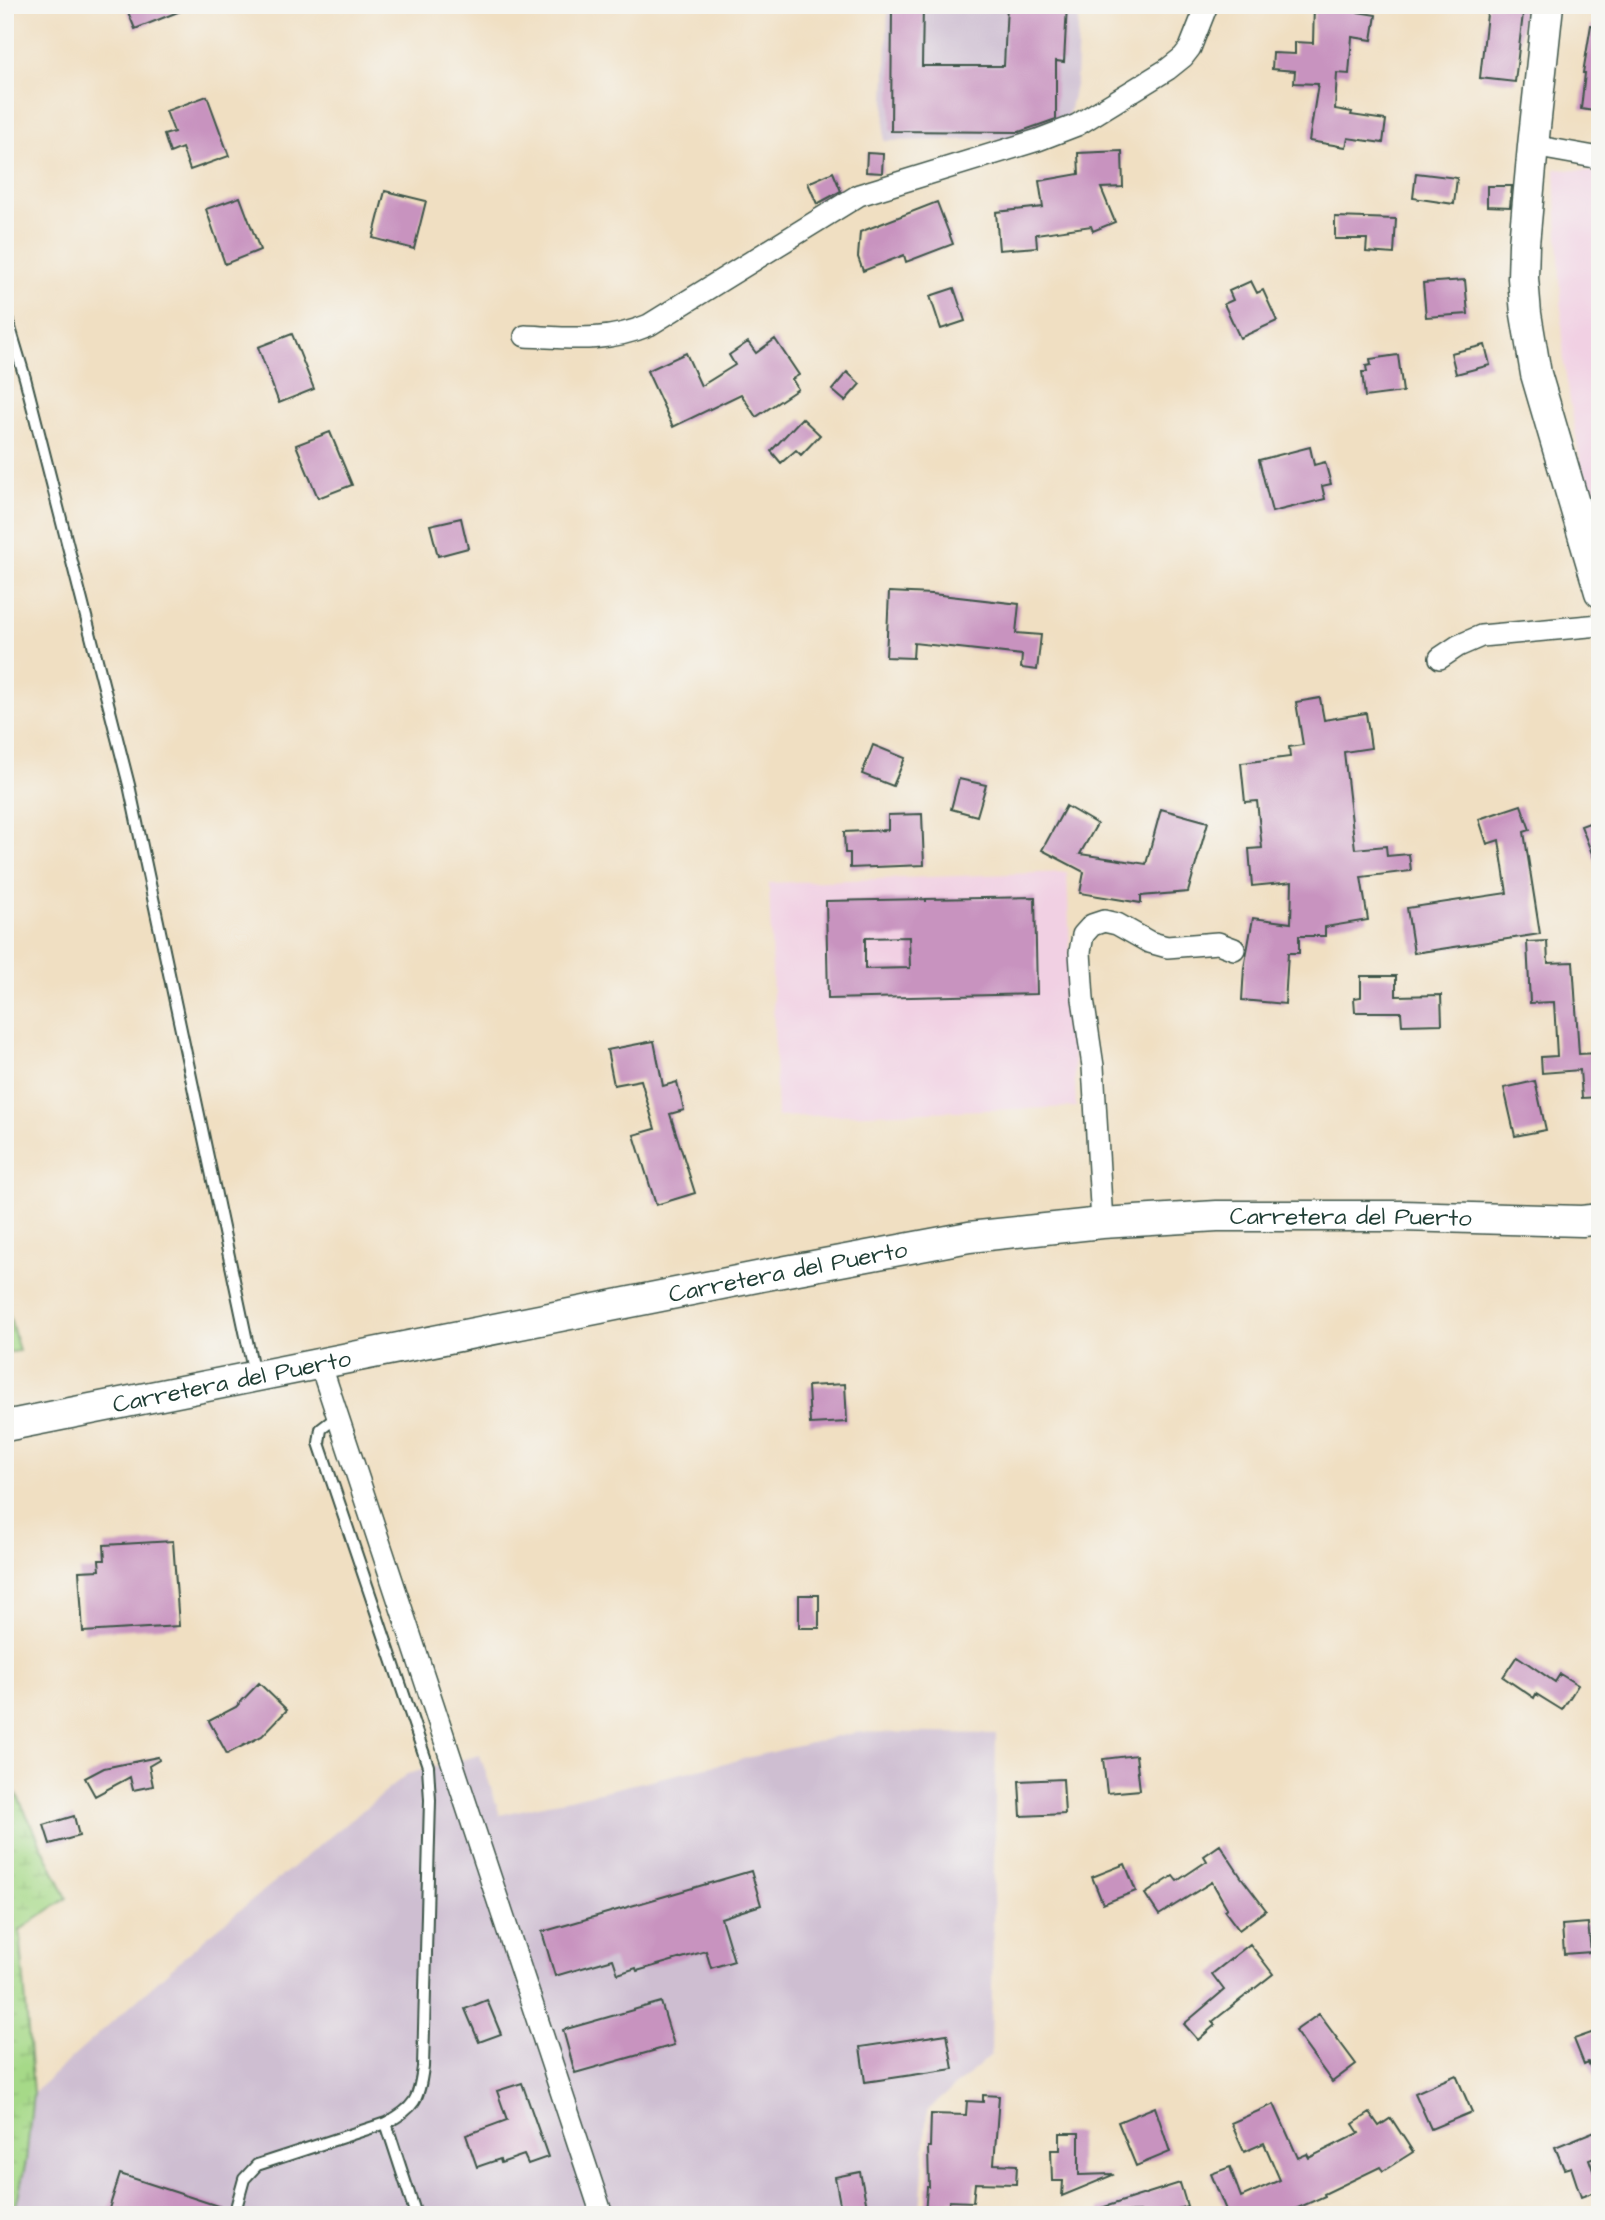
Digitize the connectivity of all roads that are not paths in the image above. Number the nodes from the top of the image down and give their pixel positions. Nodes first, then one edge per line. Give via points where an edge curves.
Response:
1 (1206, 5) edge
2 (1548, 5) edge
3 (1532, 146) junction
4 (1600, 158) edge
5 (5, 311) edge
6 (525, 336) dead end
7 (1600, 592) edge
8 (1600, 625) edge
9 (1440, 658) dead end
10 (1234, 949) dead end
11 (1594, 1221) edge
12 (1102, 1223) junction
13 (320, 1363) junction
14 (254, 1377) junction
15 (338, 1416) junction
16 (5, 1426) edge
17 (386, 2123) junction
18 (234, 2215) edge
19 (416, 2215) edge
20 (602, 2215) edge

1 - 6 street via 1183,57 1077,125 859,195 635,331 596,339
2 - 3 main road
3 - 4 street
3 - 7 main road via 1524,244 1526,314 1547,416
5 - 14 lane via 129,785
8 - 9 street via 1481,636
10 - 12 street via 1218,943 1167,947 1104,921 1083,935 1083,999 1093,1066
11 - 12 main road, Carretera del Puerto via 1217,1216
12 - 13 main road, Carretera del Puerto via 969,1237
13 - 14 main road, Carretera del Puerto
13 - 15 street
14 - 16 main road, Carretera del Puerto
15 - 17 lane via 321,1429 318,1443 428,1766 424,2067 420,2094 403,2114
15 - 20 street
17 - 18 lane via 257,2165 244,2179
17 - 19 lane

